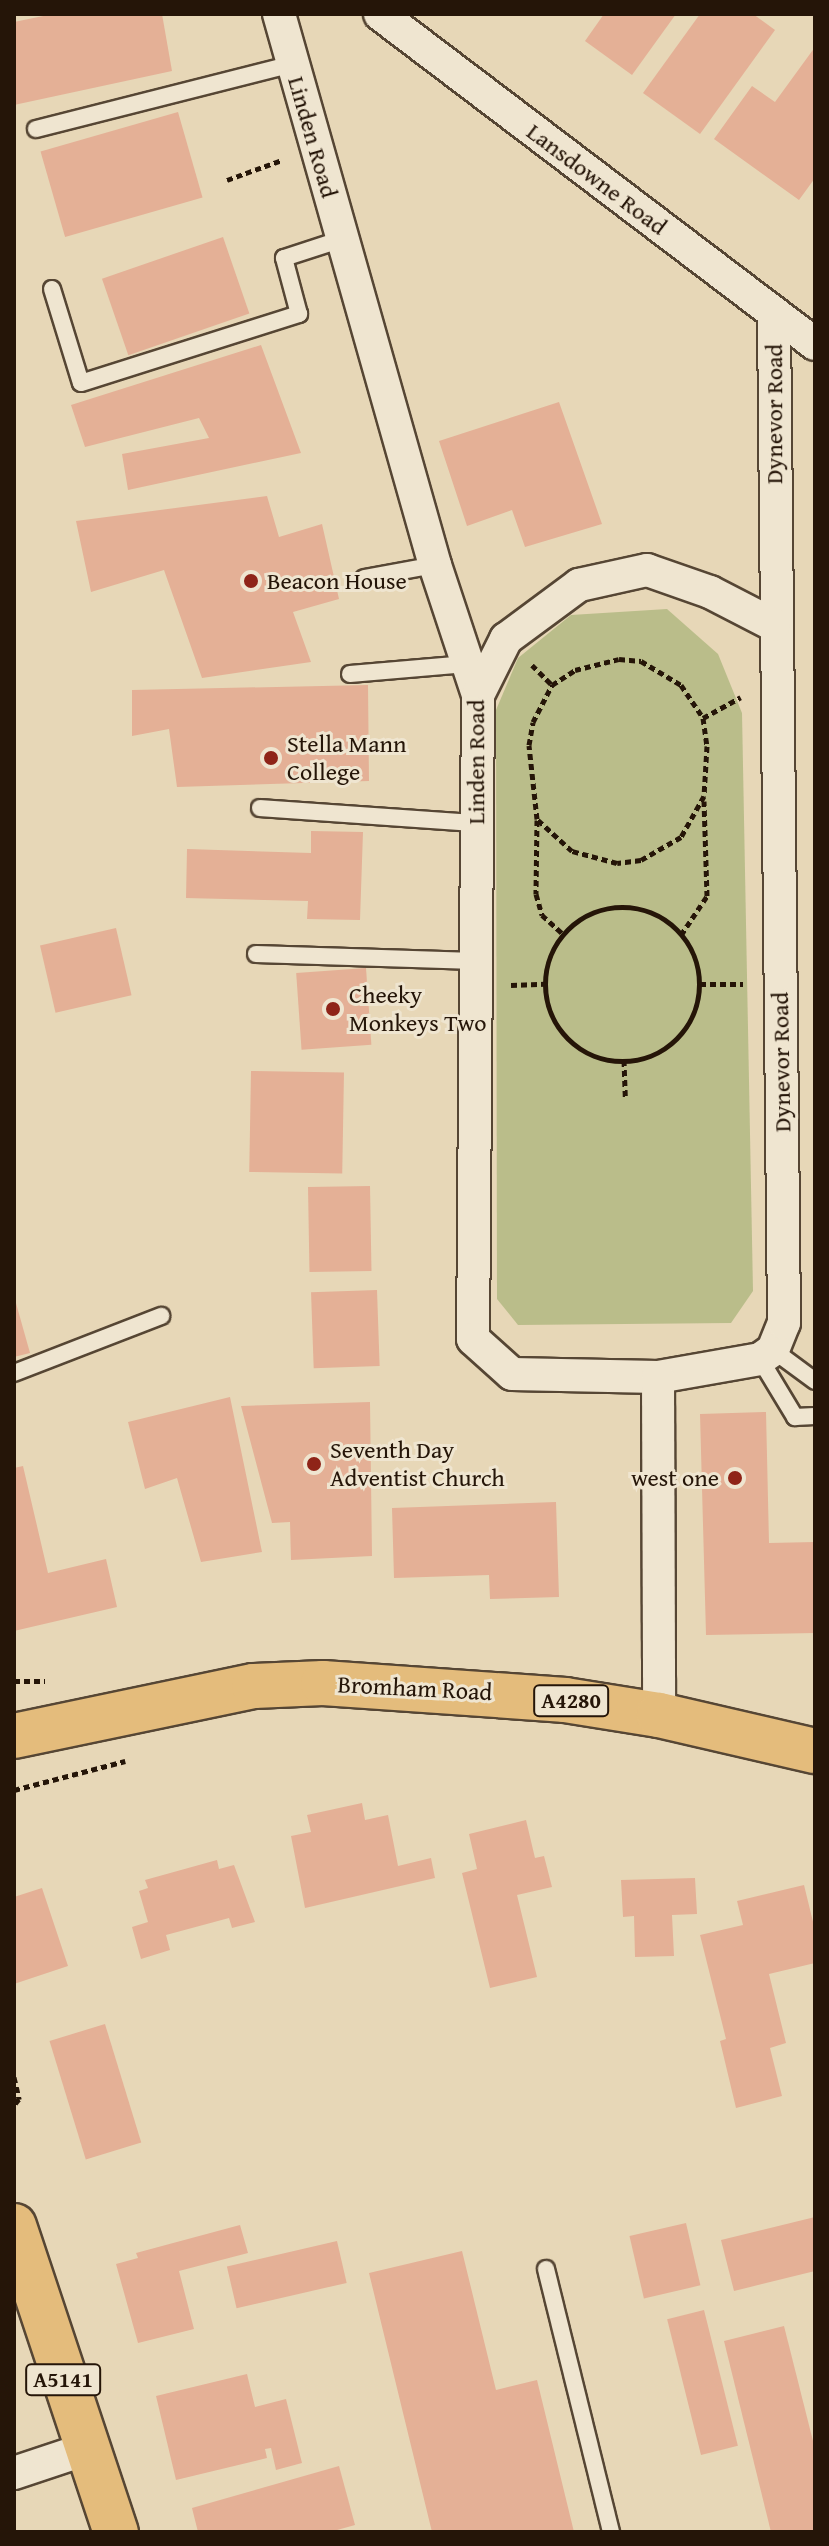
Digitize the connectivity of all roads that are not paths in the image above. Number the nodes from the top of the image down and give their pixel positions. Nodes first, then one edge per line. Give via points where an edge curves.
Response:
1 (279, 14) edge
2 (380, 14) edge
3 (293, 64) junction
4 (36, 129) dead end
5 (342, 239) junction
6 (52, 289) dead end
7 (774, 314) junction
8 (815, 344) edge
9 (435, 565) junction
10 (364, 578) dead end
11 (774, 625) junction
12 (467, 664) junction
13 (350, 674) dead end
14 (478, 695) junction
15 (260, 808) dead end
16 (476, 823) junction
17 (256, 954) dead end
18 (475, 961) junction
19 (161, 1316) dead end
20 (766, 1354) junction
21 (14, 1373) edge
22 (658, 1377) junction
23 (815, 1381) edge
24 (815, 1416) edge
25 (659, 1715) junction
26 (14, 1736) edge
27 (815, 1751) edge
28 (14, 2226) edge
29 (546, 2269) dead end
30 (86, 2449) junction
31 (14, 2473) edge
32 (116, 2532) edge
33 (611, 2532) edge

1 - 3 street, Linden Road
2 - 7 street, Lansdowne Road
3 - 4 lane
3 - 5 street, Linden Road
5 - 6 lane via 284,258 299,314 81,383
5 - 9 street, Linden Road
7 - 8 street, Lansdowne Road
7 - 11 street, Dynevor Road
9 - 10 lane
9 - 12 street, Linden Road
11 - 14 street via 710,592 647,570 579,585 506,639
11 - 20 street, Dynevor Road via 784,1323
12 - 13 lane
12 - 14 street, Linden Road
14 - 16 street, Linden Road
15 - 16 lane
16 - 18 street, Linden Road
17 - 18 lane
18 - 22 street, Linden Road via 473,1339 512,1374
19 - 21 lane
20 - 22 street
20 - 23 lane
20 - 24 lane via 795,1417
22 - 25 street
25 - 26 main road, Bromham Road / A4280 via 490,1691 323,1683 254,1686
25 - 27 main road, Bromham Road / A4280
28 - 30 main road, A5141
29 - 33 lane
30 - 31 street
30 - 32 main road, A5141

